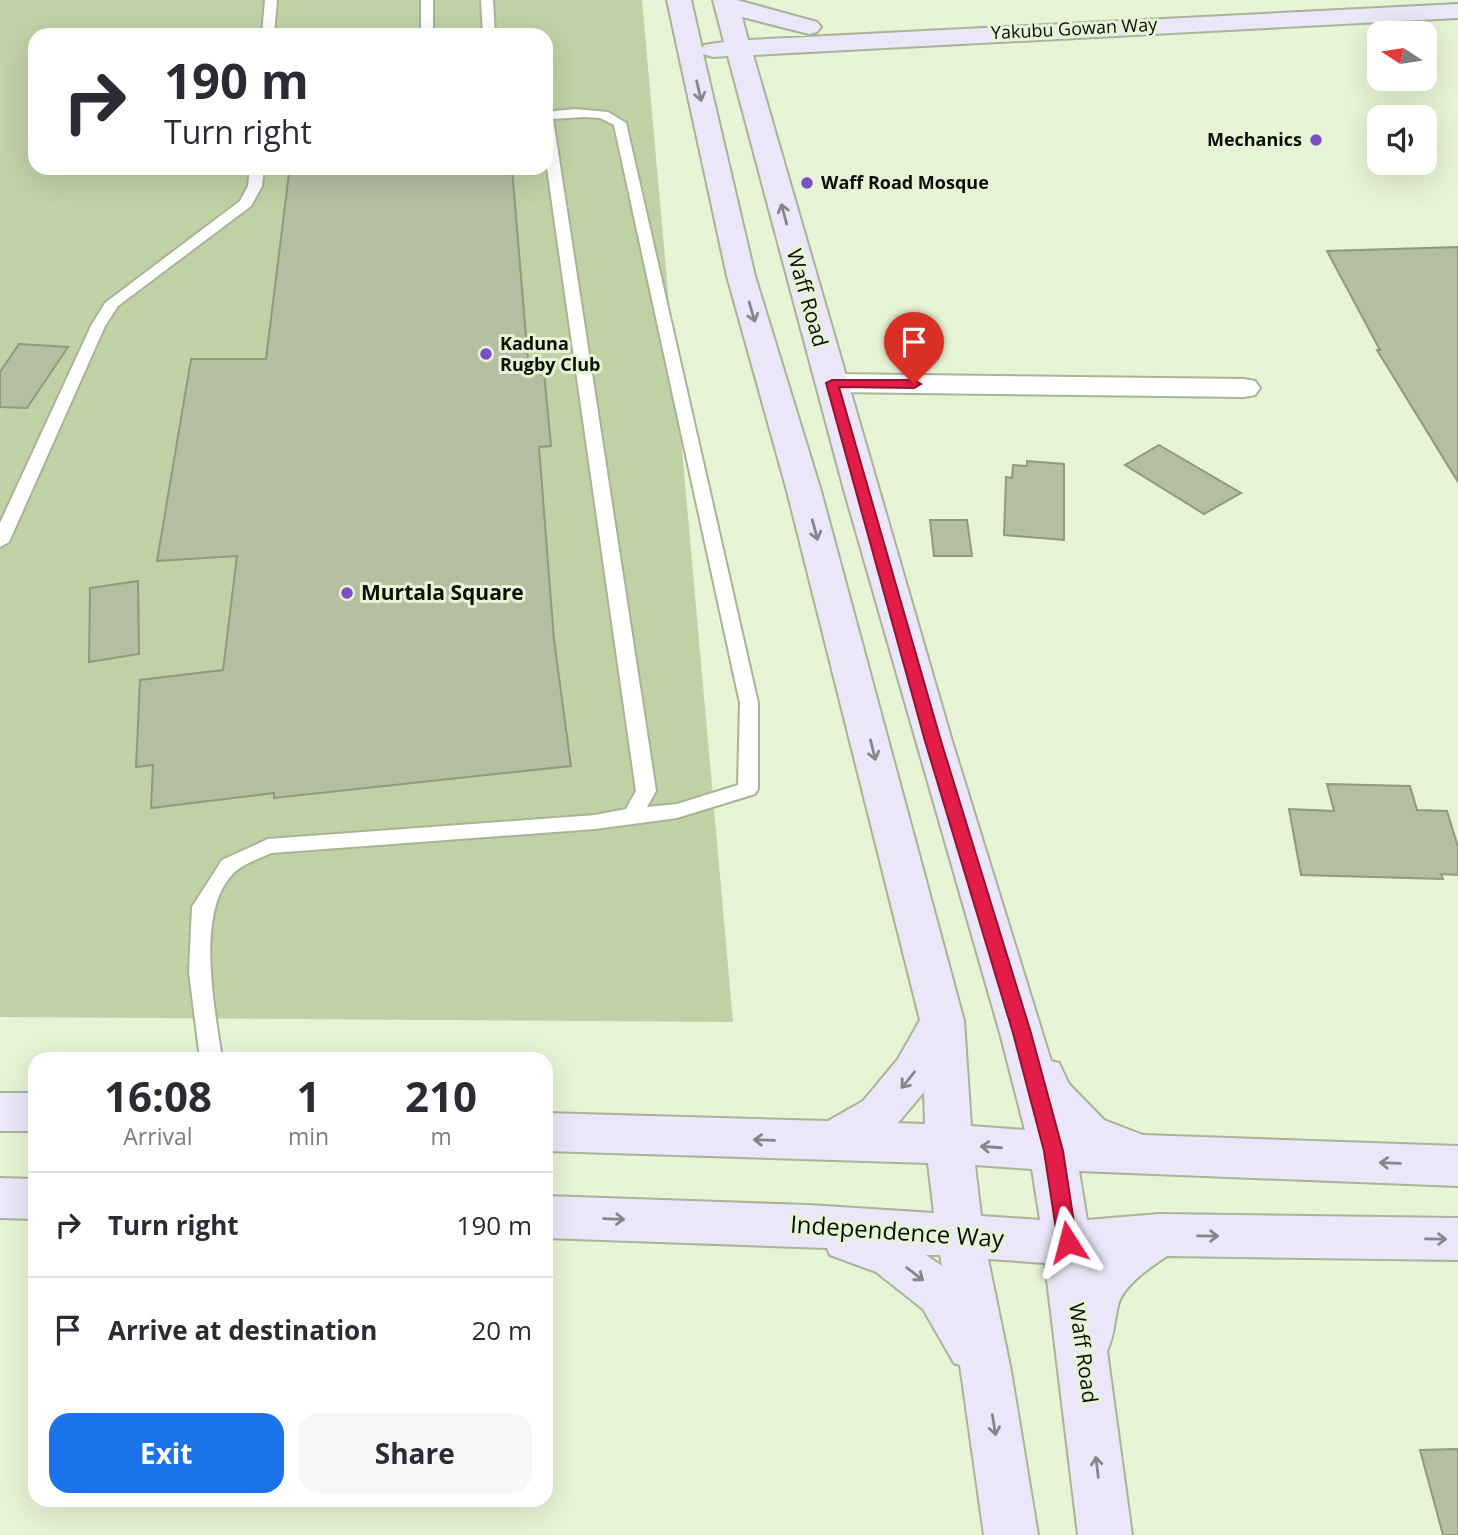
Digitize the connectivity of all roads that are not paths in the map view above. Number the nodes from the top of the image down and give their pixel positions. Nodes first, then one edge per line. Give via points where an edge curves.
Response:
1 (271, 0) edge
2 (428, 0) edge
3 (487, 0) edge
4 (679, 0) edge
5 (1328, 0) edge
6 (1458, 11) edge
7 (269, 28) edge
8 (427, 28) edge
9 (489, 28) edge
10 (733, 32) edge
11 (809, 36) junction
12 (688, 43) junction
13 (553, 116) edge
14 (553, 164) edge
15 (256, 175) edge
16 (832, 383) junction
17 (1244, 387) dead end
18 (0, 542) edge
19 (633, 814) junction
20 (942, 1021) junction
21 (1022, 1033) junction
22 (210, 1052) edge
23 (0, 1112) edge
24 (28, 1112) edge
25 (553, 1132) edge
26 (832, 1142) junction
27 (949, 1144) junction
28 (1053, 1151) junction
29 (1141, 1154) junction
30 (1458, 1166) edge
31 (0, 1198) edge
32 (28, 1199) edge
33 (553, 1217) edge
34 (809, 1226) junction
35 (1159, 1235) junction
36 (960, 1237) junction
37 (1458, 1239) edge
38 (1068, 1242) junction
39 (1085, 1368) junction
40 (986, 1371) junction
41 (1011, 1535) edge
42 (1105, 1535) edge

1 - 7 lane
2 - 8 lane
3 - 9 lane
4 - 12 street
5 - 11 street, Yakubu Gowan Way
6 - 11 street, Yakubu Gowan Way
10 - 11 street
10 - 11 street
10 - 12 street
16 -> 10 street, Waff Road
12 -> 20 street via 741,276 804,491
13 - 19 lane via 599,113 620,123 749,703 748,789 677,811
14 - 19 lane via 646,791
15 - 18 lane via 246,203 112,303
16 - 17 street
16 - 21 street, Waff Road
19 - 22 lane via 595,822 268,846 229,865 202,907 200,972
20 -> 26 street via 915,1072 879,1114
20 - 27 street
21 - 28 street, Waff Road
21 - 29 street via 1052,1096 1088,1134
23 - 24 street
26 -> 25 street
26 - 27 street
28 -> 27 street
27 - 36 street
28 - 29 street
28 - 38 street, Waff Road
30 -> 29 street
31 - 32 street
33 -> 34 street, Independence Way
34 - 36 street, Independence Way
34 -> 40 street via 893,1257 940,1294
35 -> 37 street, Independence Way
35 - 38 street, Independence Way
35 - 39 street via 1125,1259 1096,1292
36 - 38 street, Independence Way
36 - 40 street
38 - 39 street, Waff Road
42 -> 39 street, Waff Road
40 -> 41 street

